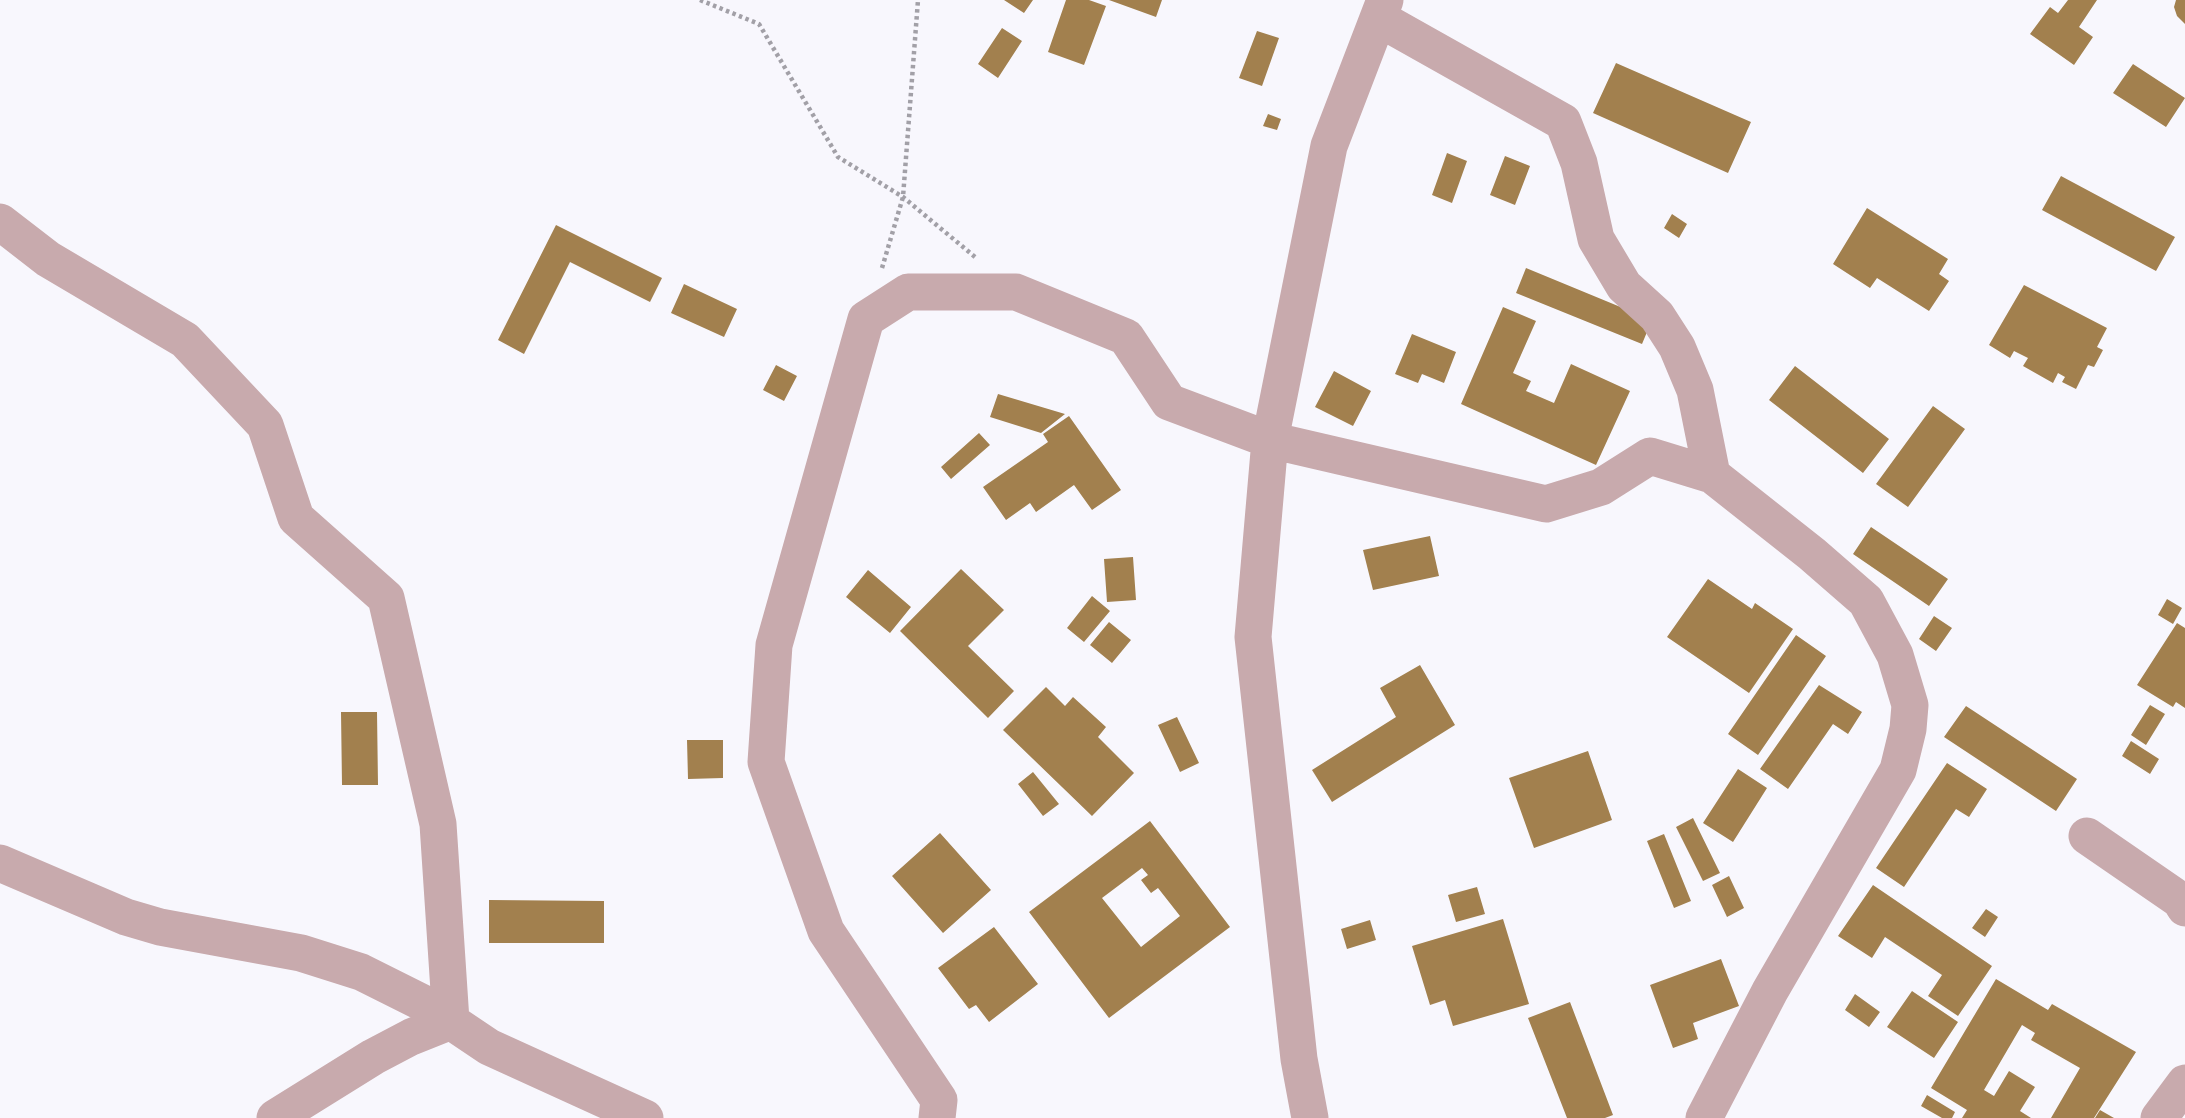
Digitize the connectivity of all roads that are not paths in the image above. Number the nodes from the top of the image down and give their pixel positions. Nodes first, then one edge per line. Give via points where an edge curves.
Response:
1 (1381, 9) edge
2 (0, 222) edge
3 (1270, 440) junction
4 (1712, 475) junction
5 (2087, 836) dead end
6 (0, 863) edge
7 (2185, 908) edge
8 (450, 1021) junction
9 (2185, 1083) edge
10 (275, 1118) edge
11 (645, 1118) edge
12 (937, 1118) edge
13 (1310, 1118) edge
14 (1704, 1118) edge
15 (2159, 1118) edge

1 - 3 street via 1329,146
1 - 4 street via 1563,122 1579,163 1596,240 1625,285 1657,316 1678,347 1695,390
2 - 8 street via 48,259 186,340 265,425 296,518 386,598 438,824
3 - 4 street via 1546,504 1601,487 1650,456
3 - 12 street via 1169,402 1126,337 1016,292 908,292 866,319 774,645 766,762 826,931 939,1100
3 - 13 street via 1253,637 1299,1059
4 - 14 street via 1866,601 1895,655 1910,705 1898,770 1770,991
5 - 7 street
6 - 8 street via 126,917 301,953 361,972
8 - 10 street via 373,1057
8 - 11 street via 489,1047
9 - 15 street

